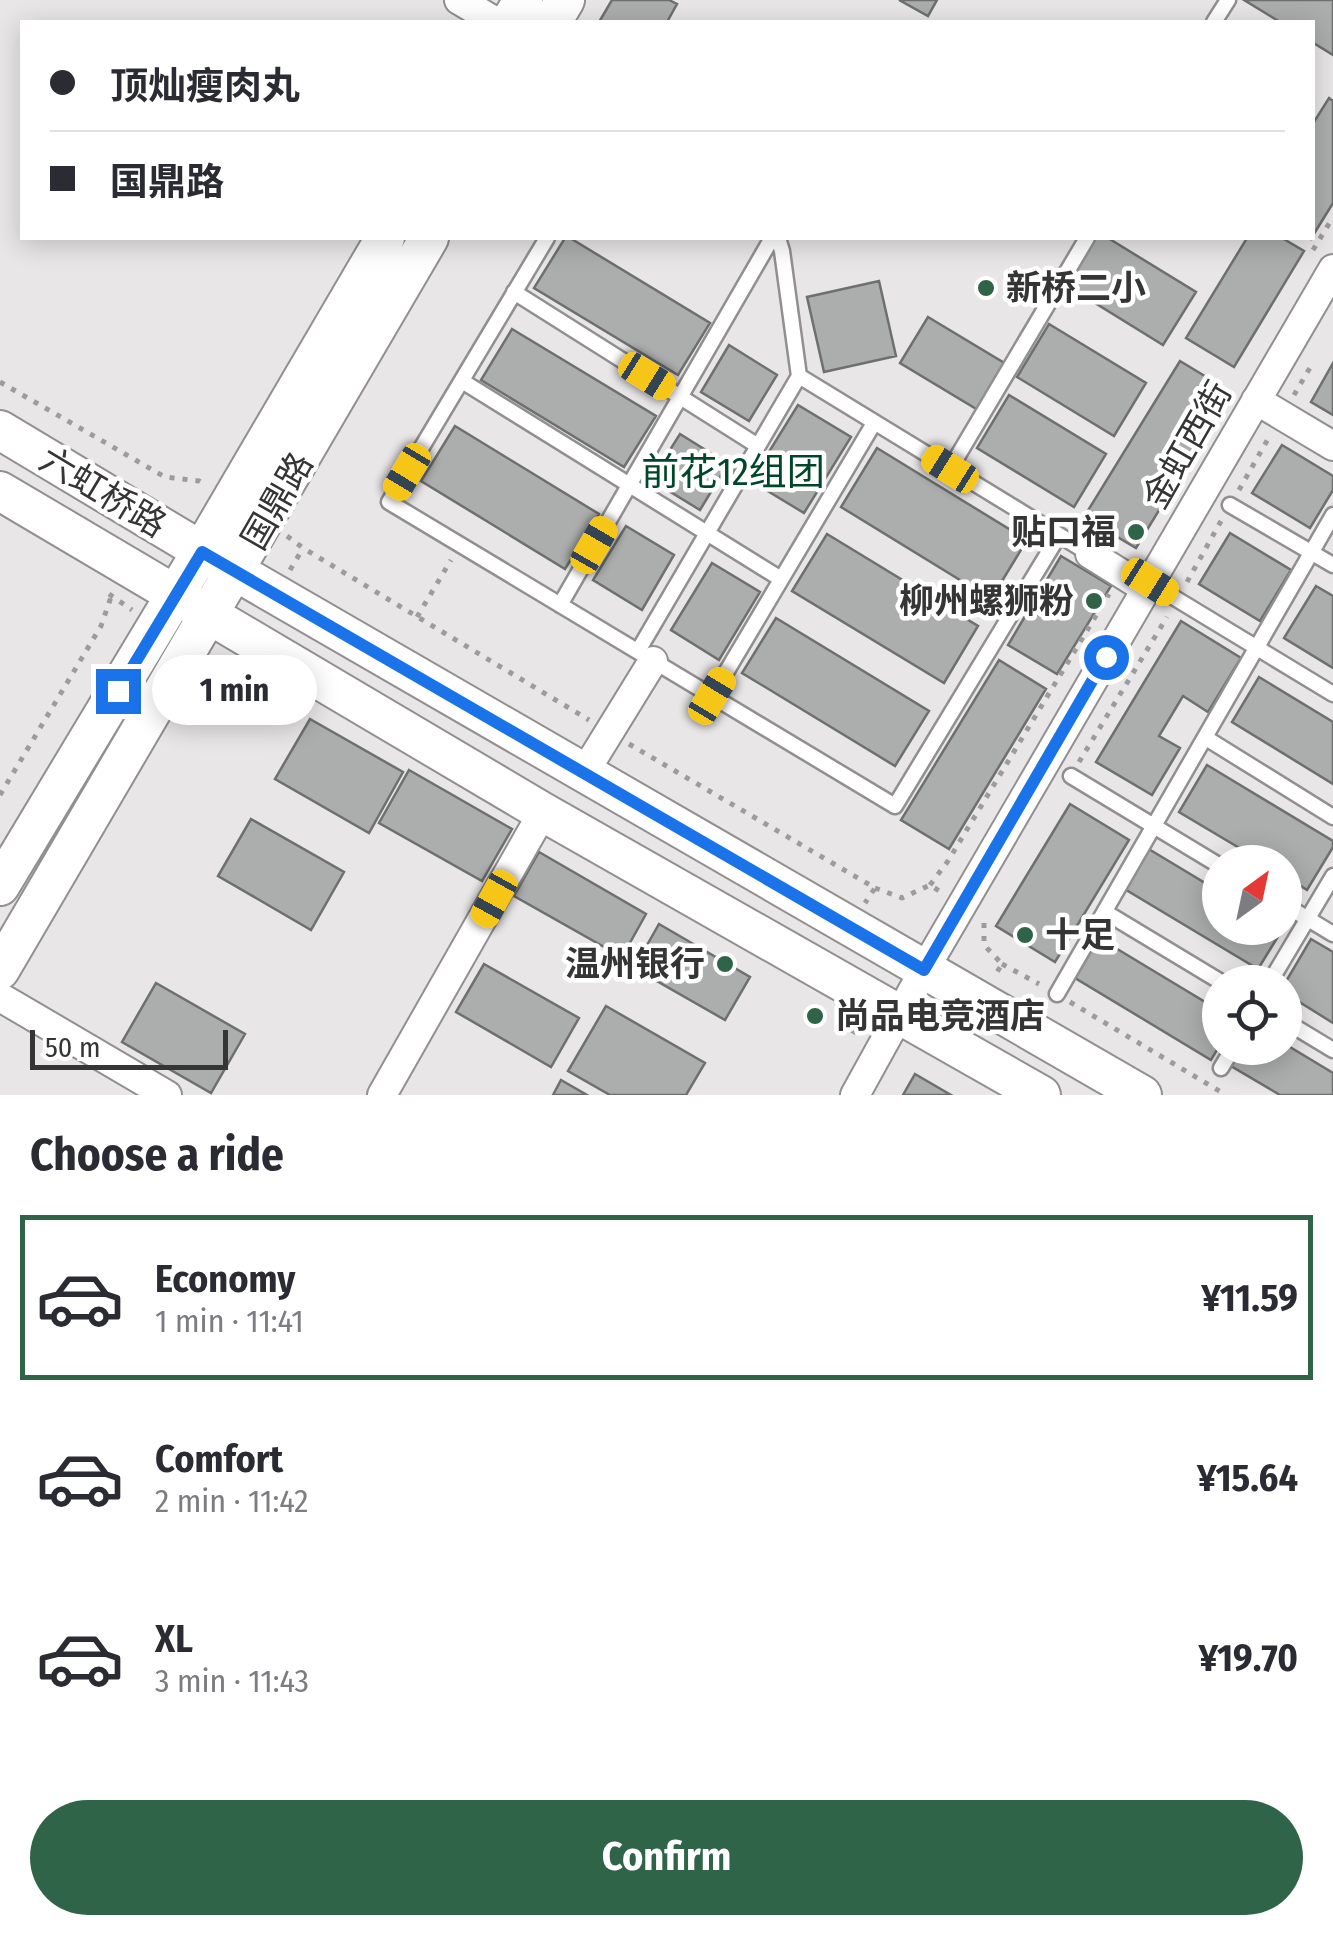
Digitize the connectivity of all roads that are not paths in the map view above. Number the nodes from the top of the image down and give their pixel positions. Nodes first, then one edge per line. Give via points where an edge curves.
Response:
1 (460, 0) edge
2 (493, 20) edge
3 (384, 240) edge
4 (428, 240) edge
5 (546, 240) edge
6 (774, 240) edge
7 (776, 240) edge
8 (1086, 240) edge
9 (1333, 269) edge
10 (514, 292) junction
11 (799, 376) junction
12 (462, 381) junction
13 (680, 397) junction
14 (1256, 400) junction
15 (874, 422) junction
16 (0, 430) edge
17 (758, 446) junction
18 (1333, 446) edge
19 (950, 469) junction
20 (629, 485) junction
21 (0, 491) edge
22 (1230, 505) road end
23 (1333, 515) edge
24 (707, 533) junction
25 (1059, 535) junction
26 (202, 552) junction
27 (1312, 553) junction
28 (1090, 554) joint
29 (1333, 565) edge
30 (235, 572) junction
31 (781, 579) junction
32 (1148, 586) junction
33 (175, 596) junction
34 (560, 605) junction
35 (209, 616) junction
36 (1258, 648) junction
37 (645, 656) junction
38 (1333, 694) edge
39 (712, 696) junction
40 (1206, 738) junction
41 (584, 773) junction
42 (1071, 776) road end
43 (543, 812) junction
44 (1333, 817) edge
45 (1155, 826) junction
46 (1202, 855) edge
47 (1333, 876) edge
48 (0, 886) edge
49 (1105, 912) junction
50 (1302, 916) edge
51 (1307, 919) junction
52 (1333, 934) edge
53 (1280, 965) edge
54 (0, 970) edge
55 (924, 970) junction
56 (1202, 971) edge
57 (1056, 994) road end
58 (0, 997) edge
59 (900, 1014) junction
60 (1302, 1031) edge
61 (1333, 1050) edge
62 (1223, 1065) edge
63 (1221, 1068) dead end
64 (167, 1095) edge
65 (382, 1095) edge
66 (855, 1095) edge
67 (1041, 1095) edge
68 (1142, 1095) edge

1 - 2 street
3 - 26 main road, 国鼎路
4 - 30 main road, 国鼎路
5 - 10 lane
6 - 13 lane
7 - 11 lane
8 - 19 lane
9 - 14 street, 金虹西街
10 - 12 lane
10 - 13 lane
11 - 15 lane
11 - 17 lane
12 - 20 lane
12 - 34 lane via 389,502
13 - 17 lane
13 - 20 lane
14 - 18 street
14 - 32 street, 金虹西街
15 - 19 lane
15 - 31 lane
16 - 26 main road, 六虹桥路
17 - 24 lane
19 - 25 lane
20 - 24 lane
20 - 34 lane
21 - 33 main road, 六虹桥路
22 - 27 lane
23 - 27 lane
24 - 31 lane
24 - 37 lane
25 - 28 lane
25 - 39 lane via 895,806
26 - 30 main road, 六虹桥路
26 - 33 main road, 国鼎路
27 - 29 lane
27 - 36 lane
28 - 32 street
30 - 35 main road, 国鼎路
30 - 41 main road, 六虹桥路
31 - 39 lane
32 - 36 lane
32 - 55 street, 金虹西街
33 - 35 main road, 六虹桥路
33 - 48 main road, 国鼎路
34 - 37 lane
35 - 43 main road, 六虹桥路
35 - 54 main road, 国鼎路
36 - 38 lane
36 - 40 lane
37 - 39 lane
37 - 41 street
40 - 44 lane
40 - 45 lane
41 - 55 main road, 六虹桥路
42 - 45 lane
43 - 59 main road, 六虹桥路
43 - 65 street
45 - 46 lane
45 - 49 lane
47 - 51 lane
49 - 56 lane
49 - 57 lane
50 - 51 lane
51 - 52 lane
51 - 53 lane
55 - 59 street, 金虹西街
55 - 68 main road, 六虹桥路
58 - 64 street
59 - 66 street, 金虹西街
59 - 67 main road, 六虹桥路
60 - 61 lane
62 - 63 lane

